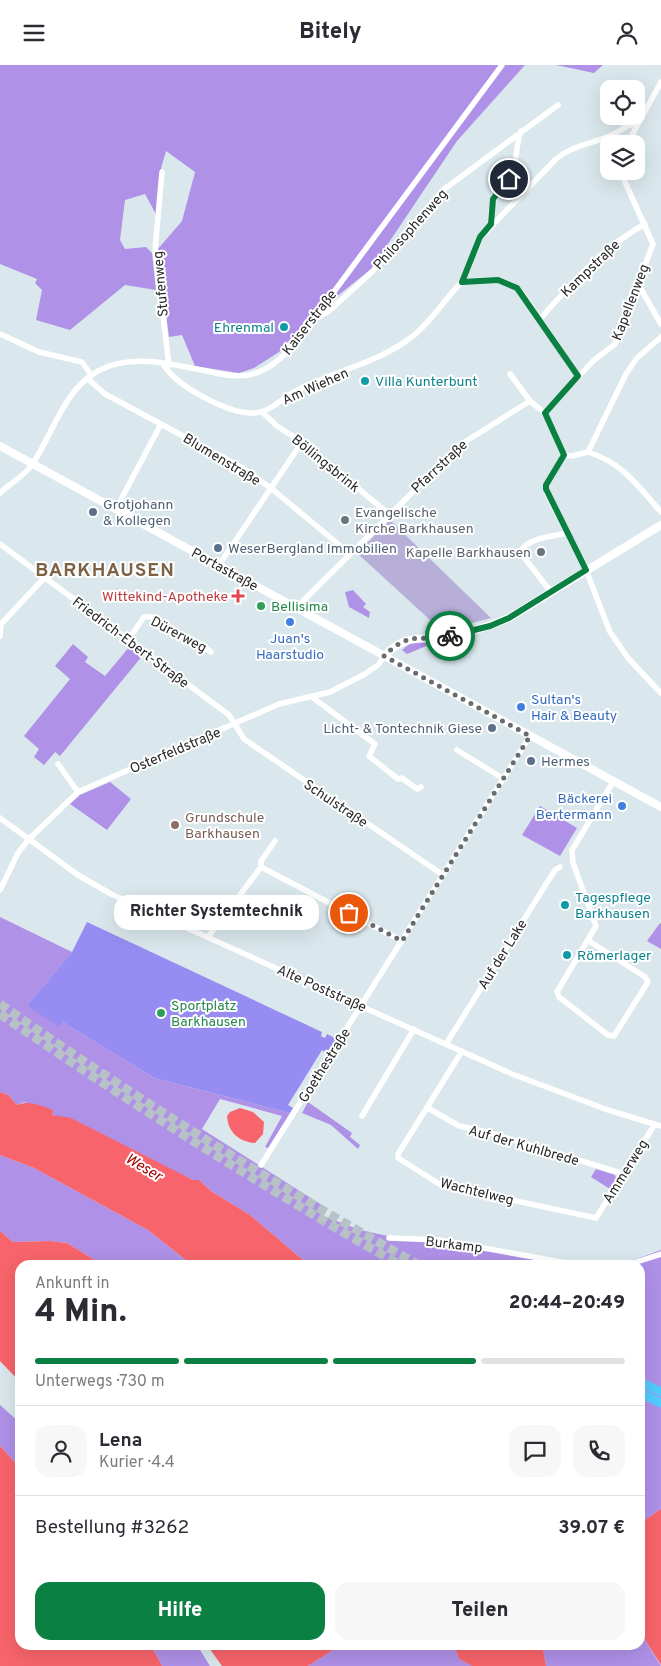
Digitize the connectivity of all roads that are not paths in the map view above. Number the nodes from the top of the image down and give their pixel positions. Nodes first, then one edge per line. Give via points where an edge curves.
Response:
1 (502, 65) edge
2 (661, 82) edge
3 (558, 105) dead end
4 (645, 111) edge
5 (627, 125) edge
6 (521, 131) junction
7 (162, 172) dead end
8 (624, 180) edge
9 (491, 224) junction
10 (645, 224) junction
11 (653, 244) junction
12 (661, 245) edge
13 (462, 282) junction
14 (639, 286) junction
15 (540, 319) junction
16 (313, 320) junction
17 (661, 324) edge
18 (0, 334) edge
19 (661, 337) edge
20 (166, 365) junction
21 (510, 374) dead end
22 (578, 376) junction
23 (89, 377) junction
24 (530, 401) junction
25 (262, 412) junction
26 (545, 413) junction
27 (161, 424) junction
28 (302, 442) junction
29 (0, 445) edge
30 (588, 452) junction
31 (564, 455) junction
32 (32, 464) junction
33 (272, 489) junction
34 (0, 493) edge
35 (116, 509) junction
36 (661, 511) edge
37 (389, 514) junction
38 (661, 525) edge
39 (566, 533) junction
40 (0, 544) edge
41 (349, 553) junction
42 (219, 565) junction
43 (586, 570) junction
44 (45, 577) junction
45 (551, 592) junction
46 (296, 608) junction
47 (0, 636) edge
48 (128, 640) junction
49 (211, 652) dead end
50 (384, 656) junction
51 (661, 693) edge
52 (312, 697) junction
53 (236, 724) junction
54 (530, 736) junction
55 (457, 750) dead end
56 (58, 764) dead end
57 (504, 779) junction
58 (613, 782) junction
59 (421, 787) dead end
60 (78, 792) junction
61 (661, 807) edge
62 (0, 818) edge
63 (28, 840) junction
64 (275, 841) dead end
65 (261, 867) junction
66 (560, 867) dead end
67 (443, 875) junction
68 (0, 890) edge
69 (208, 937) junction
70 (402, 941) junction
71 (589, 941) junction
72 (362, 1006) junction
73 (414, 1029) junction
74 (446, 1044) junction
75 (462, 1051) junction
76 (428, 1108) junction
77 (362, 1116) dead end
78 (658, 1125) edge
79 (261, 1165) dead end
80 (624, 1174) junction
81 (596, 1218) joint
82 (389, 1238) dead end
83 (661, 1254) edge
84 (550, 1260) edge
85 (642, 1260) edge
86 (645, 1384) edge
87 (661, 1392) edge
88 (645, 1395) edge
89 (661, 1403) edge

1 - 16 street, Kaiserstraße
2 - 4 street
3 - 6 street, Philosophenweg
5 - 9 street via 614,134 568,149
6 - 9 street via 513,172 493,199
6 - 16 street, Philosophenweg via 443,190 373,271 329,311
7 - 20 street, Stufenweg via 155,250
8 - 10 street
9 - 13 street via 480,237
10 - 11 street
10 - 15 street, Kampstraße via 623,236 598,257
11 - 12 street
11 - 14 street, Kapellenweg
13 - 15 street via 498,280 509,283 522,293
13 - 25 street, Am Wiehen via 416,334 392,352 295,392
14 - 17 street
14 - 22 street, Kapellenweg via 615,344
15 - 22 street
16 - 20 street, Kaiserstraße via 281,358 259,372 230,376
18 - 23 street, Blumenstraße via 39,352 82,362
19 - 30 street via 626,374
20 - 23 street, Kaiserstraße via 119,363
20 - 25 street via 172,377 205,397 245,412
21 - 24 street
22 - 26 street, Kapellenweg
23 - 27 street, Blumenstraße via 104,394
23 - 32 street, Kaiserstraße via 69,399
24 - 26 street
24 - 37 street, Pfarrstraße via 460,445
25 - 28 street, Böllingsbrink
26 - 31 street
27 - 33 street, Blumenstraße via 241,467
27 - 35 street
28 - 33 street
28 - 37 street, Böllingsbrink
29 - 32 main road, Portastraße
30 - 31 street
30 - 36 street via 619,467
31 - 39 street via 546,489
32 - 34 street, Kaiserstraße
32 - 35 main road, Portastraße
33 - 41 street, Blumenstraße
33 - 42 street
35 - 42 main road, Portastraße
37 - 41 street, Pfarrstraße
38 - 43 main road
39 - 43 street
39 - 45 street via 526,544 522,549
40 - 44 street, Friedrich-Ebert-Straße
41 - 46 street, Pfarrstraße
42 - 46 main road, Portastraße
43 - 45 main road
43 - 51 street via 610,632 628,658
44 - 47 street via 1,623
44 - 48 street, Friedrich-Ebert-Straße
45 - 50 main road via 490,626 444,637 415,637 400,641
46 - 50 main road, Portastraße
48 - 49 street, Dürerweg via 144,617 151,617 185,641 197,642
48 - 53 street, Friedrich-Ebert-Straße via 229,715
50 - 52 street, Osterfeldstraße via 365,674 330,692
50 - 54 main road, Portastraße
52 - 53 street, Osterfeldstraße via 279,705
52 - 59 street via 375,743 369,756 398,779 417,789
53 - 60 street, Osterfeldstraße
53 - 67 street, Schulstraße via 244,739
54 - 57 street, Goethestraße
54 - 58 main road, Portastraße
55 - 57 street
56 - 60 street
57 - 67 street, Goethestraße
58 - 61 main road, Portastraße
58 - 71 street via 572,850 573,863 596,926
60 - 63 street, Osterfeldstraße
62 - 63 street, Alte Poststraße
63 - 68 street, Osterfeldstraße
63 - 69 street, Alte Poststraße via 98,888
64 - 65 street via 261,861
65 - 69 street
65 - 70 street
66 - 74 street, Auf der Lake via 555,870
67 - 70 street, Goethestraße
69 - 72 street, Alte Poststraße
70 - 72 street, Goethestraße
71 - 71 street via 556,992 608,1035 614,1036 648,982
72 - 73 street, Alte Poststraße
72 - 79 street, Goethestraße
73 - 74 street, Alte Poststraße
73 - 77 street
74 - 75 street, Alte Poststraße
75 - 76 street, Wachtelweg
75 - 78 street, Alte Poststraße via 558,1092
76 - 80 street, Auf der Kuhlbrede via 459,1126
76 - 81 street, Wachtelweg via 398,1158 441,1185
78 - 80 street, Ammerweg
80 - 81 street, Ammerweg
82 - 84 street, Burkamp via 439,1240
83 - 85 street
86 - 87 highway
88 - 89 highway

